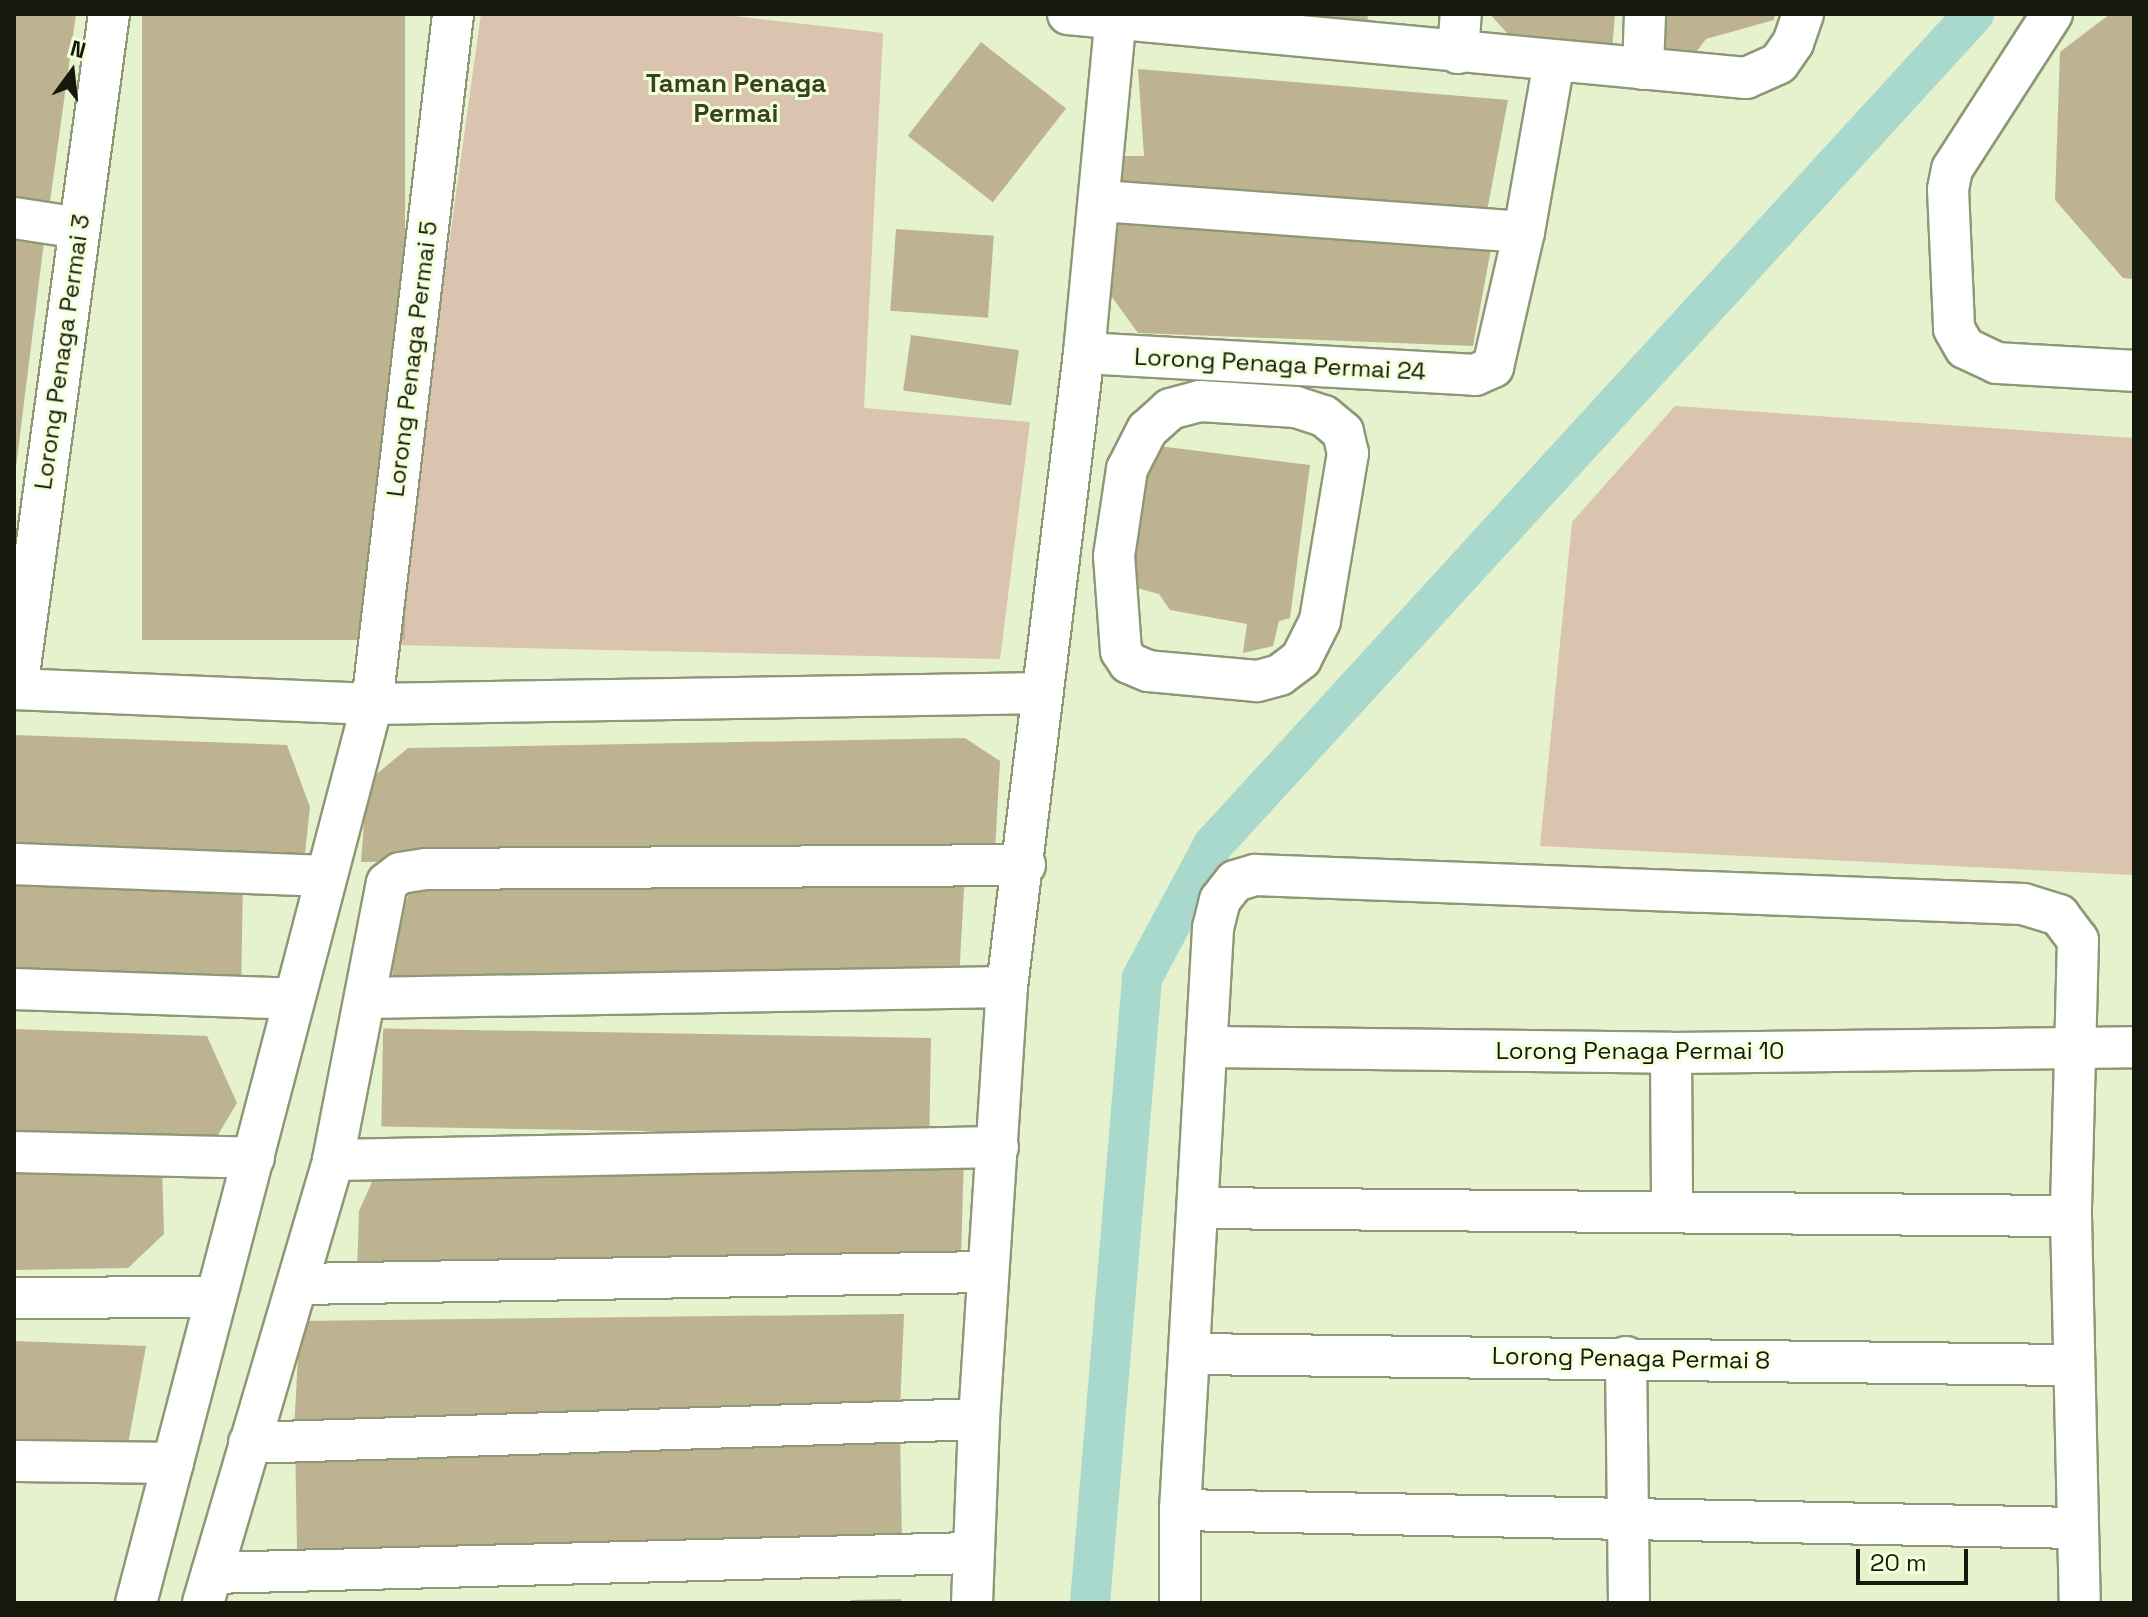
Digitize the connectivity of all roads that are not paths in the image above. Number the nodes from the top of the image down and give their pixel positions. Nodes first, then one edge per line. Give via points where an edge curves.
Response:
1 (109, 14) edge
2 (453, 14) edge
3 (1068, 14) edge
4 (1461, 14) edge
5 (1645, 14) edge
6 (1803, 14) edge
7 (2052, 14) edge
8 (1116, 18) edge
9 (1279, 26) edge
10 (1458, 53) junction
11 (1554, 61) junction
12 (1643, 69) junction
13 (1101, 201) junction
14 (14, 218) edge
15 (79, 228) junction
16 (1524, 232) junction
17 (1084, 353) junction
18 (2134, 371) edge
19 (1061, 554) junction
20 (1114, 556) junction
21 (15, 689) edge
22 (1042, 693) junction
23 (372, 704) junction
24 (14, 864) edge
25 (1025, 865) junction
26 (326, 876) junction
27 (1007, 987) junction
28 (14, 989) edge
29 (365, 998) junction
30 (294, 999) junction
31 (1208, 1047) junction
32 (2134, 1047) edge
33 (2072, 1048) junction
34 (1671, 1053) junction
35 (998, 1147) junction
36 (14, 1152) edge
37 (254, 1158) junction
38 (333, 1160) junction
39 (1198, 1208) junction
40 (1672, 1209) junction
41 (2071, 1216) junction
42 (987, 1272) junction
43 (299, 1284) junction
44 (216, 1297) junction
45 (14, 1298) edge
46 (1191, 1354) junction
47 (1626, 1357) junction
48 (2071, 1365) junction
49 (979, 1419) junction
50 (249, 1443) junction
51 (14, 1461) edge
52 (170, 1471) junction
53 (14, 1479) edge
54 (1180, 1510) junction
55 (1627, 1515) junction
56 (2078, 1528) junction
57 (973, 1553) junction
58 (208, 1588) edge
59 (136, 1603) edge
60 (972, 1603) edge
61 (1180, 1603) edge
62 (1629, 1603) edge
63 (2080, 1603) edge

1 - 15 street, Lorong Penaga Permai 3
2 - 23 street, Lorong Penaga Permai 5
3 - 8 street
4 - 10 street
5 - 12 street
6 - 12 street via 1779,63 1746,78
7 - 18 street via 1952,169 1948,189 1954,329 1965,348 1997,363
8 - 9 street
8 - 13 street
9 - 10 street
10 - 11 street
11 - 12 street
11 - 16 street
13 - 16 street
13 - 17 street
14 - 15 street
15 - 21 street, Lorong Penaga Permai 3
16 - 17 street, Lorong Penaga Permai 24 via 1499,352 1493,367 1475,375
17 - 19 street
19 - 20 street
19 - 22 street
20 - 20 street via 1127,469 1147,430 1170,409 1200,401 1296,407 1324,416 1343,432 1348,453 1320,621 1301,659 1280,675 1257,681 1148,671 1129,663 1121,651
21 - 23 street
22 - 23 street
22 - 25 street
23 - 26 street, Lorong Penaga Permai 5
24 - 26 street
25 - 27 street
25 - 29 street via 400,873 387,883
26 - 30 street, Lorong Penaga Permai 5
27 - 29 street
27 - 35 street
28 - 30 street
29 - 38 street
30 - 37 street, Lorong Penaga Permai 5
31 - 33 street via 1213,928 1220,900 1235,881 1255,875 2023,904 2059,915 2078,940
31 - 34 street, Lorong Penaga Permai 10
31 - 39 street
32 - 33 street, Lorong Penaga Permai 10
33 - 34 street, Lorong Penaga Permai 10
33 - 41 street
34 - 40 street
35 - 38 street
35 - 42 street
36 - 37 street
37 - 44 street, Lorong Penaga Permai 5
38 - 43 street
39 - 40 street
39 - 46 street
40 - 41 street
41 - 48 street
42 - 43 street
42 - 49 street
43 - 50 street
44 - 45 street
44 - 52 street, Lorong Penaga Permai 5
46 - 47 street, Lorong Penaga Permai 8
46 - 54 street
47 - 48 street, Lorong Penaga Permai 8
47 - 55 street
48 - 56 street
49 - 50 street
49 - 57 street
50 - 58 street
51 - 52 street
52 - 53 street
52 - 59 street, Lorong Penaga Permai 5
54 - 55 street
54 - 61 street
55 - 56 street
55 - 62 street
56 - 63 street
57 - 58 street
57 - 60 street

